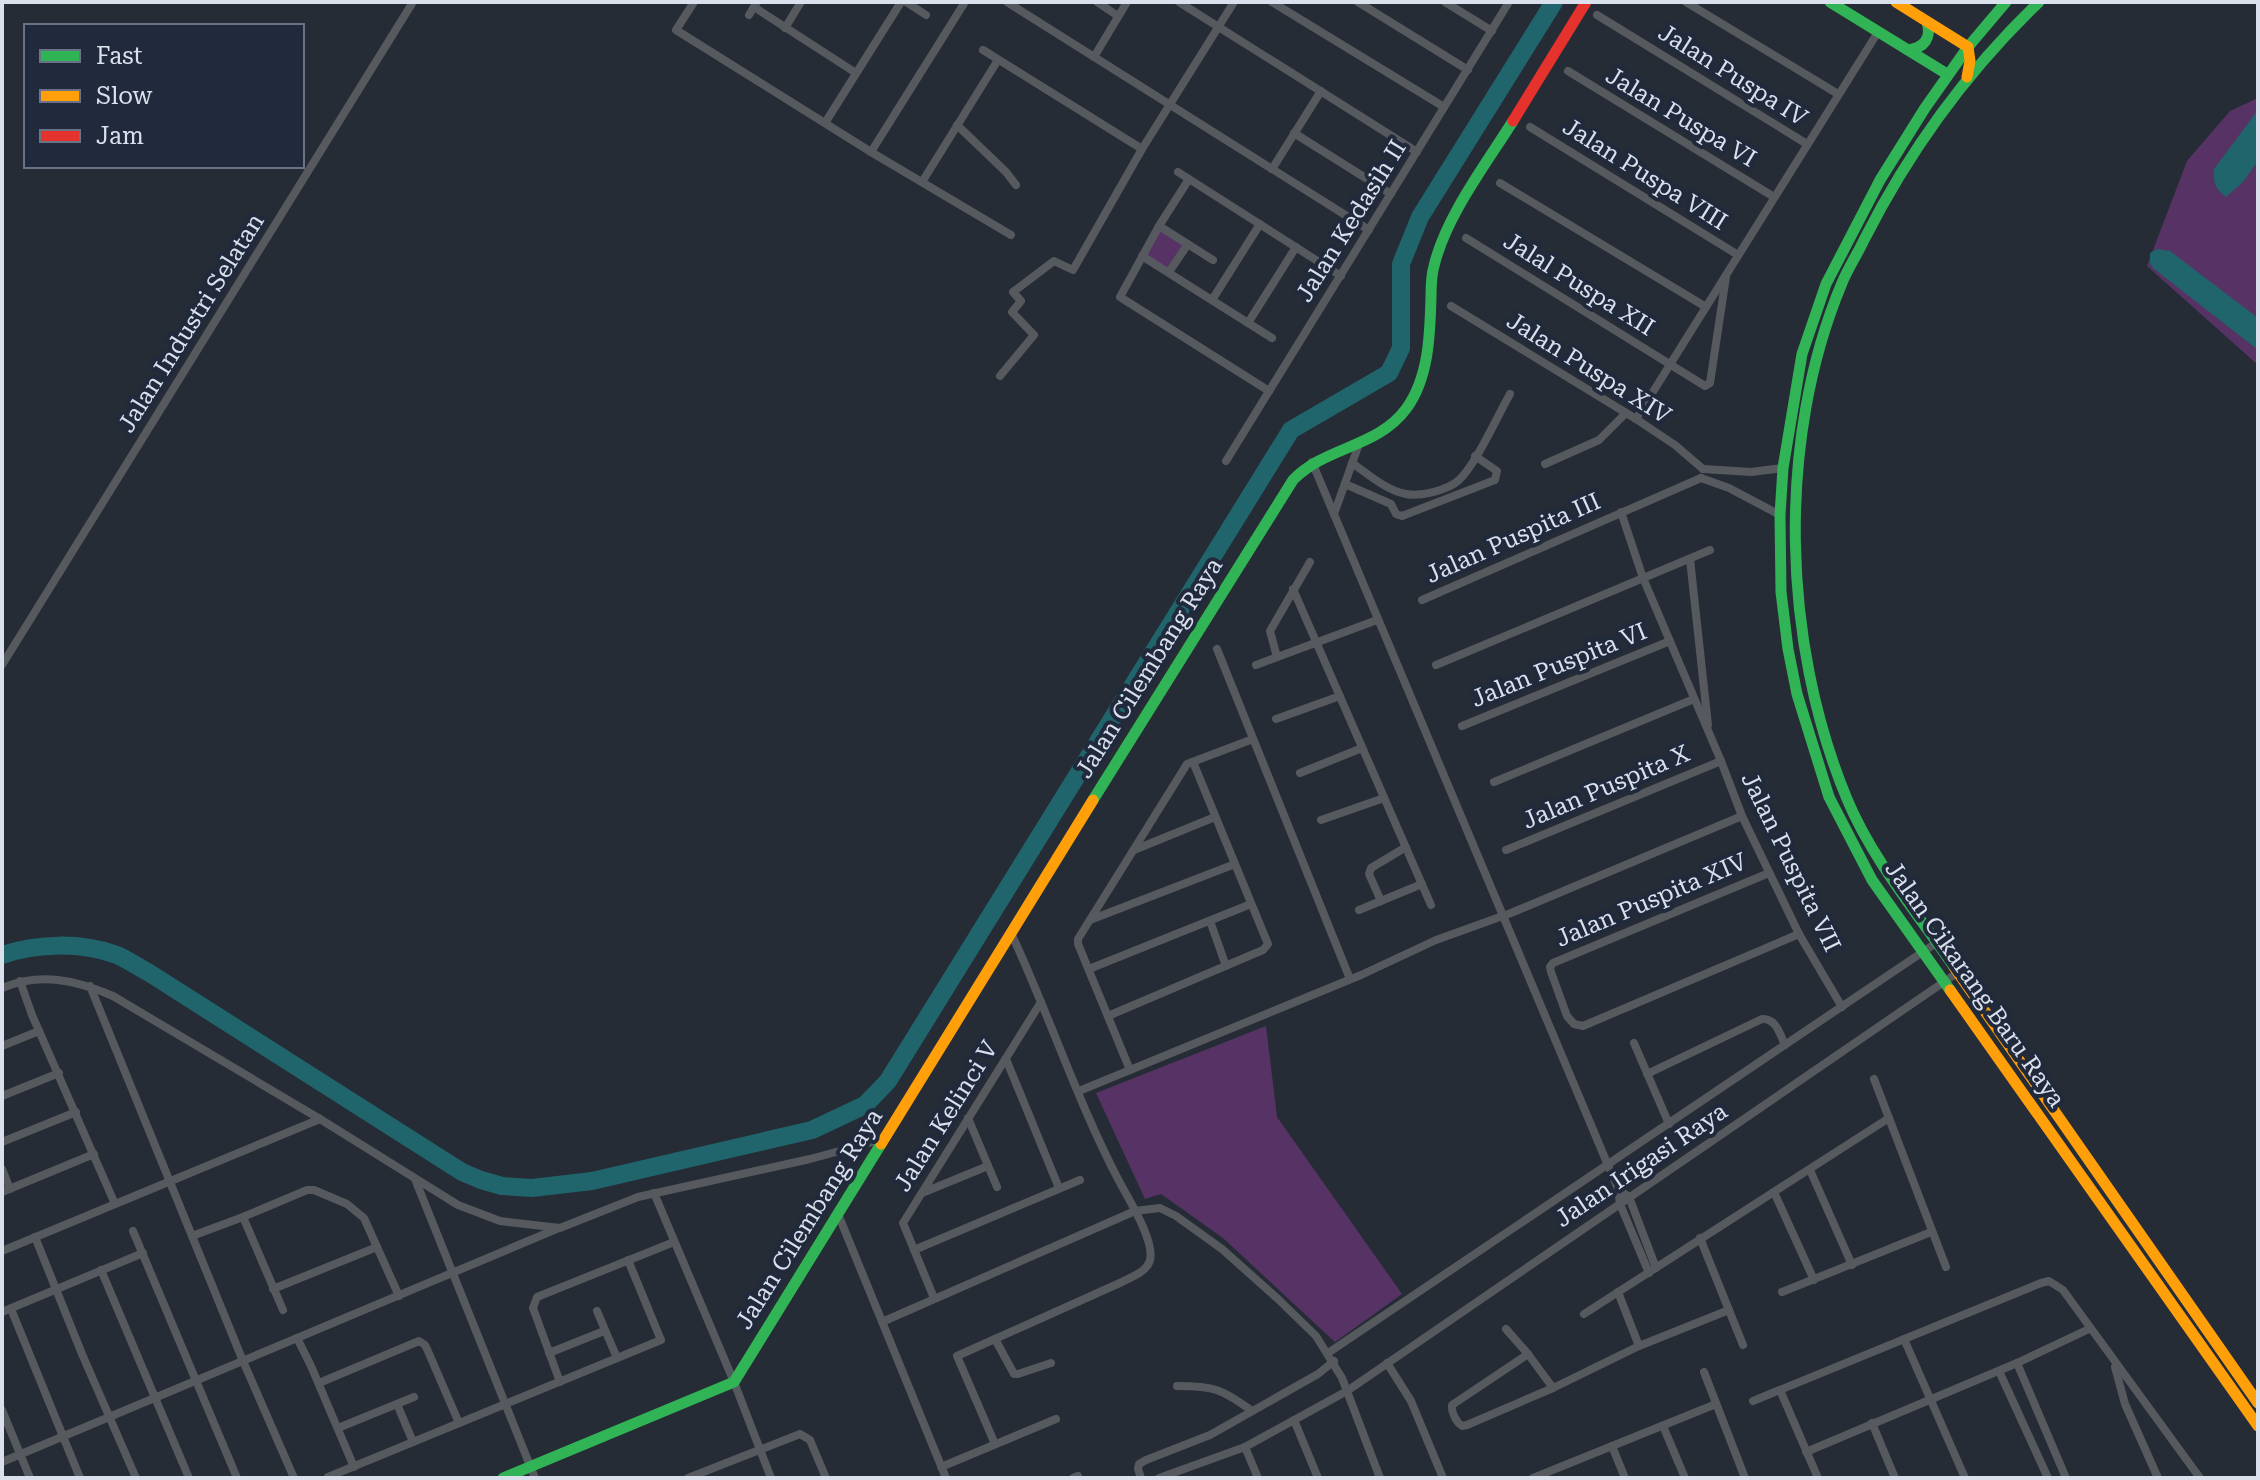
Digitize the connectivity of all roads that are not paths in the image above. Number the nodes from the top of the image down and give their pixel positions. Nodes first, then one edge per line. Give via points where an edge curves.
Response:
1 (413, 2) edge
2 (694, 2) edge
3 (801, 2) edge
4 (904, 2) edge
5 (965, 2) edge
6 (1007, 2) edge
7 (1097, 2) edge
8 (1127, 2) edge
9 (1179, 2) edge
10 (1234, 2) edge
11 (1272, 2) edge
12 (1358, 2) edge
13 (1445, 2) edge
14 (1509, 2) edge
15 (1586, 2) edge
16 (1686, 2) edge
17 (1830, 2) edge
18 (2006, 2) edge
19 (2039, 2) edge
20 (1901, 3) edge
21 (753, 8) edge
22 (926, 15) dead end
23 (1597, 15) dead end
24 (1118, 16) junction
25 (1927, 22) junction
26 (1218, 27) junction
27 (785, 28) junction
28 (1492, 31) junction
29 (1878, 32) junction
30 (1968, 47) junction
31 (983, 50) dead end
32 (1908, 50) junction
33 (1094, 57) junction
34 (998, 60) junction
35 (1468, 70) junction
36 (1568, 71) dead end
37 (856, 73) junction
38 (1947, 74) junction
39 (1964, 81) junction
40 (1321, 91) junction
41 (1838, 94) junction
42 (1170, 104) junction
43 (1444, 107) junction
44 (825, 123) junction
45 (957, 125) junction
46 (1530, 127) dead end
47 (1294, 133) junction
48 (1807, 144) junction
49 (1142, 149) junction
50 (871, 152) junction
51 (1417, 152) junction
52 (1272, 169) junction
53 (1178, 172) dead end
54 (1189, 179) junction
55 (922, 182) junction
56 (1500, 183) dead end
57 (1016, 185) dead end
58 (1391, 194) junction
59 (1774, 197) junction
60 (1260, 224) junction
61 (1159, 226) junction
62 (1369, 230) junction
63 (1011, 235) dead end
64 (1466, 238) dead end
65 (1188, 244) junction
66 (1296, 247) junction
67 (1738, 255) junction
68 (1142, 256) junction
69 (1213, 260) dead end
70 (1169, 272) junction
71 (1727, 273) junction
72 (1341, 276) junction
73 (1212, 300) junction
74 (1451, 306) dead end
75 (1706, 307) junction
76 (1248, 323) junction
77 (1272, 338) dead end
78 (1670, 364) junction
79 (1000, 376) dead end
80 (1269, 391) junction
81 (1510, 394) dead end
82 (1626, 413) junction
83 (1636, 419) junction
84 (1359, 444) junction
85 (1475, 456) junction
86 (1226, 461) dead end
87 (1312, 462) junction
88 (1352, 463) junction
89 (1545, 464) dead end
90 (1783, 468) junction
91 (1702, 474) junction
92 (1345, 484) junction
93 (1398, 491) junction
94 (1391, 504) junction
95 (1621, 512) junction
96 (1334, 514) junction
97 (1780, 515) junction
98 (1710, 550) dead end
99 (1690, 559) junction
100 (1310, 562) dead end
101 (1643, 578) junction
102 (1293, 589) junction
103 (1422, 600) dead end
104 (1377, 620) junction
105 (1670, 641) junction
106 (1316, 642) junction
107 (1217, 649) dead end
108 (1277, 657) junction
109 (2, 665) edge
110 (1256, 665) dead end
111 (1436, 665) dead end
112 (1340, 696) junction
113 (1694, 699) junction
114 (1276, 719) dead end
115 (1462, 726) dead end
116 (1709, 732) junction
117 (1253, 739) junction
118 (1362, 748) junction
119 (1721, 761) junction
120 (1193, 762) junction
121 (1300, 773) dead end
122 (1494, 782) dead end
123 (1384, 798) junction
124 (1742, 816) junction
125 (1215, 817) junction
126 (1321, 820) dead end
127 (1406, 847) junction
128 (1133, 850) junction
129 (1506, 850) dead end
130 (1235, 864) junction
131 (1769, 873) junction
132 (1422, 884) junction
133 (1381, 901) junction
134 (1251, 904) junction
135 (1431, 905) dead end
136 (1359, 910) dead end
137 (1503, 916) junction
138 (1088, 921) junction
139 (1210, 921) junction
140 (1921, 922) junction
141 (1904, 929) junction
142 (1011, 933) junction
143 (1799, 934) junction
144 (1936, 943) junction
145 (1922, 953) junction
146 (1226, 966) junction
147 (1089, 969) junction
148 (1957, 973) junction
149 (1350, 979) junction
150 (20, 981) junction
151 (1943, 982) junction
152 (90, 986) junction
153 (2, 988) edge
154 (1041, 1002) junction
155 (1842, 1007) junction
156 (1108, 1016) junction
157 (39, 1031) junction
158 (1634, 1043) dead end
159 (1785, 1045) junction
160 (2, 1046) edge
161 (1006, 1059) junction
162 (1130, 1070) junction
163 (59, 1073) junction
164 (1647, 1074) junction
165 (1874, 1079) dead end
166 (1079, 1091) junction
167 (2, 1096) edge
168 (76, 1112) junction
169 (968, 1118) junction
170 (1889, 1118) junction
171 (320, 1119) junction
172 (1669, 1124) junction
173 (884, 1139) junction
174 (2, 1142) edge
175 (94, 1154) junction
176 (1607, 1165) junction
177 (988, 1166) junction
178 (2, 1169) edge
179 (1810, 1170) junction
180 (414, 1179) junction
181 (1080, 1180) dead end
182 (169, 1183) junction
183 (997, 1187) dead end
184 (1059, 1188) junction
185 (1618, 1189) junction
186 (6, 1190) edge
187 (1774, 1192) junction
188 (654, 1193) junction
189 (921, 1193) junction
190 (1629, 1197) junction
191 (115, 1204) junction
192 (1620, 1204) junction
193 (1135, 1211) junction
194 (838, 1214) junction
195 (243, 1217) junction
196 (560, 1228) junction
197 (133, 1231) dead end
198 (1931, 1232) junction
199 (192, 1236) junction
200 (35, 1237) junction
201 (1700, 1238) junction
202 (674, 1242) junction
203 (377, 1247) junction
204 (914, 1250) junction
205 (2, 1251) edge
206 (143, 1253) junction
207 (628, 1260) junction
208 (1852, 1265) junction
209 (1946, 1267) dead end
210 (101, 1270) junction
211 (1652, 1270) junction
212 (453, 1273) junction
213 (1814, 1280) junction
214 (57, 1289) junction
215 (273, 1289) junction
216 (1618, 1292) junction
217 (1782, 1292) dead end
218 (399, 1296) junction
219 (934, 1298) junction
220 (6, 1310) edge
221 (283, 1310) dead end
222 (1729, 1310) junction
223 (597, 1311) dead end
224 (1584, 1314) dead end
225 (882, 1322) junction
226 (1506, 1329) dead end
227 (2089, 1329) junction
228 (604, 1331) junction
229 (297, 1338) junction
230 (995, 1339) junction
231 (1904, 1339) junction
232 (1743, 1345) dead end
233 (1639, 1346) junction
234 (549, 1353) junction
235 (1528, 1354) junction
236 (617, 1358) junction
237 (1332, 1359) junction
238 (243, 1361) junction
239 (1051, 1363) dead end
240 (1387, 1363) junction
241 (2017, 1363) junction
242 (2115, 1364) junction
243 (1999, 1371) junction
244 (1704, 1372) dead end
245 (197, 1380) junction
246 (560, 1382) junction
247 (734, 1382) junction
248 (319, 1383) junction
249 (1177, 1386) dead end
250 (1553, 1388) junction
251 (1780, 1390) junction
252 (1347, 1391) junction
253 (156, 1397) junction
254 (414, 1397) dead end
255 (1930, 1398) junction
256 (1753, 1401) dead end
257 (2258, 1403) edge
258 (397, 1404) junction
259 (505, 1404) junction
260 (1716, 1404) junction
261 (2, 1410) edge
262 (1252, 1411) junction
263 (110, 1416) junction
264 (1056, 1419) dead end
265 (1294, 1420) junction
266 (459, 1423) junction
267 (1872, 1423) junction
268 (1663, 1426) junction
269 (2258, 1426) edge
270 (338, 1428) junction
271 (63, 1436) junction
272 (413, 1442) junction
273 (995, 1444) junction
274 (1612, 1446) junction
275 (1245, 1447) junction
276 (759, 1449) junction
277 (1806, 1452) junction
278 (20, 1454) junction
279 (2, 1462) edge
280 (354, 1467) junction
281 (714, 1467) junction
282 (941, 1467) junction
283 (1559, 1468) junction
284 (533, 1472) edge
285 (328, 1477) edge
286 (30, 1478) edge
287 (80, 1478) edge
288 (136, 1478) edge
289 (189, 1478) edge
290 (237, 1478) edge
291 (294, 1478) edge
292 (503, 1478) edge
293 (688, 1478) edge
294 (718, 1478) edge
295 (771, 1478) edge
296 (826, 1478) edge
297 (946, 1478) edge
298 (1141, 1478) edge
299 (1159, 1478) edge
300 (1258, 1478) edge
301 (1318, 1478) edge
302 (1380, 1478) edge
303 (1443, 1478) edge
304 (1533, 1478) edge
305 (1564, 1478) edge
306 (1625, 1478) edge
307 (1685, 1478) edge
308 (1745, 1478) edge
309 (1818, 1478) edge
310 (1895, 1478) edge
311 (1965, 1478) edge
312 (2048, 1478) edge
313 (2066, 1478) edge
314 (2158, 1478) edge
315 (2200, 1478) edge

1 - 109 street, Jalan Industri Selatan
2 - 44 street via 676,30
3 - 27 street
4 - 22 street
4 - 37 street
5 - 50 street
6 - 33 street
7 - 24 street
8 - 24 street
9 - 26 street
10 - 26 street
11 - 43 street
12 - 35 street
13 - 28 street
14 - 28 street, Jalan Kedasih II
15 - 84 main road, Jalan Cilembang Raya via 1448,226 1434,261 1427,359 1416,394 1398,419
16 - 41 street
17 - 29 main road
18 - 30 main road, Jalan Cikarang Baru Raya
19 - 39 main road, Jalan Cikarang Baru Raya
20 - 25 main road
21 - 27 street
23 - 48 street, Jalan Puspa IV
24 - 33 street
25 - 30 main road
25 - 32 main road via 1928,39 1920,48
26 - 40 street
26 - 42 street
27 - 37 street
28 - 35 street, Jalan Kedasih II
29 - 32 main road
29 - 41 street
30 - 38 main road, Jalan Cikarang Baru Raya
30 - 39 main road
31 - 34 street
32 - 38 main road
33 - 42 street
34 - 45 street
34 - 49 street
35 - 43 street, Jalan Kedasih II
36 - 59 street, Jalan Puspa VI
37 - 44 street
38 - 90 main road, Jalan Cikarang Baru Raya via 1880,180 1826,284 1802,354
39 - 140 main road, Jalan Cikarang Baru Raya via 1892,185 1841,284 1817,353 1799,448 1794,533 1811,690 1843,792
40 - 47 street
40 - 51 street
41 - 48 street
42 - 49 street
42 - 52 street
43 - 51 street, Jalan Kedasih II
44 - 50 street
45 - 55 street
45 - 57 street
46 - 67 street, Jalan Puspa VIII
47 - 52 street
47 - 58 street
48 - 59 street
49 - 79 street via 1073,270 1054,261 1013,292 1021,301 1012,312 1034,335
50 - 55 street
51 - 58 street, Jalan Kedasih II
52 - 62 street
53 - 54 street
54 - 60 street
54 - 61 street
55 - 63 street
56 - 75 street
58 - 62 street, Jalan Kedasih II
59 - 67 street
60 - 66 street
60 - 73 street
61 - 65 street
61 - 68 street
62 - 72 street, Jalan Kedasih II
64 - 78 street, Jalal Puspa XII
65 - 69 street
65 - 70 street
66 - 72 street
66 - 76 street
67 - 71 street
68 - 70 street
68 - 80 street via 1120,297
70 - 73 street
71 - 75 street
71 - 78 street, Jalal Puspa XII via 1710,383 1700,385
72 - 80 street, Jalan Kedasih II
73 - 76 street
74 - 82 street, Jalan Puspa XIV
75 - 78 street
76 - 77 street
78 - 83 street
80 - 86 street, Jalan Kedasih II
81 - 85 street
82 - 83 street, Jalan Puspa XIV
82 - 89 street via 1599,440
83 - 91 street, Jalan Puspa XIV via 1675,445
84 - 87 main road, Jalan Cilembang Raya
84 - 88 street
85 - 93 street via 1457,482 1421,494
85 - 94 street via 1497,471 1495,480 1402,516
87 - 96 street
87 - 142 main road, Jalan Cilembang Raya via 1274,510
88 - 92 street
88 - 93 street
90 - 91 street
90 - 97 main road, Jalan Cikarang Baru Raya
91 - 95 street, Jalan Puspita III
91 - 97 street
92 - 94 street
92 - 96 street
93 - 94 street
95 - 101 street, Jalan Puspita VII
95 - 103 street, Jalan Puspita III
96 - 104 street
97 - 141 main road, Jalan Cikarang Baru Raya via 1781,592 1797,694 1829,797
98 - 99 street
99 - 101 street
99 - 116 street, Jalan Puspita VII
100 - 102 street
101 - 105 street, Jalan Puspita VII
101 - 111 street
102 - 106 street
102 - 108 street via 1270,631
104 - 106 street
104 - 137 street
105 - 113 street, Jalan Puspita VII
105 - 115 street, Jalan Puspita VI
106 - 108 street
106 - 112 street
107 - 117 street
108 - 110 street
112 - 114 street
112 - 118 street
113 - 116 street, Jalan Puspita VII
113 - 122 street
116 - 119 street, Jalan Puspita VII
117 - 120 street
117 - 149 street
118 - 121 street
118 - 123 street
119 - 124 street, Jalan Puspita VII
119 - 129 street, Jalan Puspita X
120 - 125 street
120 - 128 street
123 - 126 street
123 - 127 street
124 - 131 street, Jalan Puspita VII
124 - 137 street
125 - 128 street
125 - 130 street
127 - 132 street
127 - 133 street via 1371,868
128 - 138 street
130 - 134 street
130 - 138 street
131 - 143 street, Jalan Puspita VII
131 - 143 street, Jalan Puspita XIV via 1553,963 1567,1016 1583,1026
132 - 133 street
132 - 135 street
133 - 136 street
134 - 139 street
134 - 146 street via 1268,944
137 - 149 street
137 - 176 street
138 - 147 street via 1078,944
139 - 146 street
139 - 147 street
140 - 141 main road
140 - 144 main road, Jalan Cikarang Baru Raya
141 - 145 main road, Jalan Cikarang Baru Raya
142 - 154 street
142 - 173 main road, Jalan Cilembang Raya
143 - 155 street, Jalan Puspita VII
144 - 145 street, Jalan Irigasi Raya
144 - 148 main road, Jalan Cikarang Baru Raya
145 - 151 main road, Jalan Cikarang Baru Raya
145 - 155 street, Jalan Irigasi Raya
146 - 156 street
147 - 156 street
148 - 151 street, Jalan Irigasi Raya
148 - 257 main road, Jalan Cikarang Baru Raya
149 - 162 street
150 - 152 street via 60,979
150 - 153 street
150 - 157 street
151 - 190 street, Jalan Irigasi Raya
151 - 269 main road, Jalan Cikarang Baru Raya
152 - 171 street
152 - 182 street
154 - 161 street, Jalan Kelinci V
154 - 166 street
155 - 159 street, Jalan Irigasi Raya
156 - 162 street
157 - 160 street
157 - 163 street
158 - 164 street
159 - 164 street via 1774,1023 1762,1019
159 - 172 street, Jalan Irigasi Raya
161 - 169 street, Jalan Kelinci V
161 - 184 street
162 - 166 street
163 - 167 street
163 - 168 street
164 - 172 street
165 - 170 street
166 - 193 street
168 - 174 street
168 - 175 street
169 - 177 street
169 - 189 street, Jalan Kelinci V
170 - 179 street
170 - 198 street
171 - 180 street
171 - 182 street
172 - 176 street, Jalan Irigasi Raya
173 - 188 street
173 - 194 main road, Jalan Cilembang Raya
175 - 186 street
175 - 191 street
176 - 185 street
176 - 237 street, Jalan Irigasi Raya
177 - 183 street
177 - 189 street
178 - 186 street
179 - 187 street
179 - 208 street
180 - 196 street via 458,1205 500,1221
180 - 212 street
181 - 184 street
182 - 191 street
182 - 199 street
184 - 204 street
185 - 190 street
185 - 192 street
187 - 201 street
187 - 213 street
188 - 196 street
188 - 202 street
189 - 204 street, Jalan Kelinci V via 903,1223
190 - 192 street, Jalan Irigasi Raya
190 - 211 street
191 - 200 street
192 - 211 street
192 - 240 street, Jalan Irigasi Raya
193 - 219 street
193 - 230 street via 1150,1247 1150,1260 1141,1272
193 - 237 street via 1160,1208 1222,1249 1316,1336
194 - 225 street
194 - 247 main road, Jalan Cilembang Raya
195 - 199 street
195 - 203 street via 314,1190 359,1212
195 - 215 street
196 - 212 street
197 - 206 street
198 - 208 street
198 - 209 street
199 - 238 street
200 - 205 street
200 - 214 street
201 - 211 street
201 - 222 street
202 - 207 street
202 - 247 street
203 - 215 street
203 - 218 street
204 - 219 street, Jalan Kelinci V
206 - 210 street
206 - 245 street
207 - 234 street via 537,1297 533,1308
207 - 236 street via 661,1339
208 - 213 street
210 - 214 street
210 - 253 street
211 - 216 street
212 - 218 street
212 - 259 street
213 - 217 street
214 - 220 street
214 - 263 street
215 - 221 street
216 - 224 street
216 - 233 street
218 - 229 street
219 - 225 street
220 - 271 street
222 - 232 street
222 - 233 street
223 - 228 street
225 - 282 street
226 - 235 street
227 - 231 street via 2063,1290 2049,1281
227 - 241 street
227 - 242 street
228 - 234 street
228 - 236 street
229 - 238 street
229 - 248 street
230 - 239 street via 1014,1374
230 - 273 street via 957,1356
231 - 251 street
231 - 255 street
233 - 250 street
234 - 246 street
235 - 250 street
235 - 250 street via 1452,1405 1458,1423 1467,1425
236 - 246 street
237 - 252 street
237 - 262 street, Jalan Irigasi Raya via 1318,1374
238 - 245 street
238 - 291 street
240 - 252 street, Jalan Irigasi Raya
240 - 303 street via 1411,1401
241 - 243 street
241 - 313 street
242 - 314 street via 2125,1404
242 - 315 street
243 - 255 street
243 - 312 street
244 - 260 street
245 - 253 street
245 - 290 street
246 - 259 street
247 - 276 street
247 - 284 main road
248 - 266 street via 419,1341
248 - 270 street
249 - 262 street via 1221,1390
251 - 256 street
251 - 277 street
252 - 265 street, Jalan Irigasi Raya
252 - 302 street
253 - 263 street
253 - 289 street
254 - 258 street
255 - 267 street
255 - 311 street
258 - 270 street
258 - 272 street
259 - 266 street
259 - 284 street
260 - 268 street
260 - 308 street
261 - 278 street
262 - 298 street, Jalan Irigasi Raya via 1139,1464
263 - 271 street
263 - 288 street
264 - 273 street
265 - 275 street, Jalan Irigasi Raya
265 - 301 street
266 - 272 street
267 - 277 street
267 - 310 street
268 - 274 street
268 - 307 street
270 - 280 street
271 - 278 street
271 - 287 street
272 - 280 street
273 - 282 street
274 - 283 street
274 - 306 street
275 - 299 street, Jalan Irigasi Raya
275 - 300 street
276 - 281 street
276 - 295 street
276 - 296 street via 803,1435
277 - 309 street
278 - 279 street
278 - 286 street
280 - 285 street
281 - 293 street
281 - 294 street
282 - 297 street
283 - 304 street
283 - 305 street
284 - 292 main road

